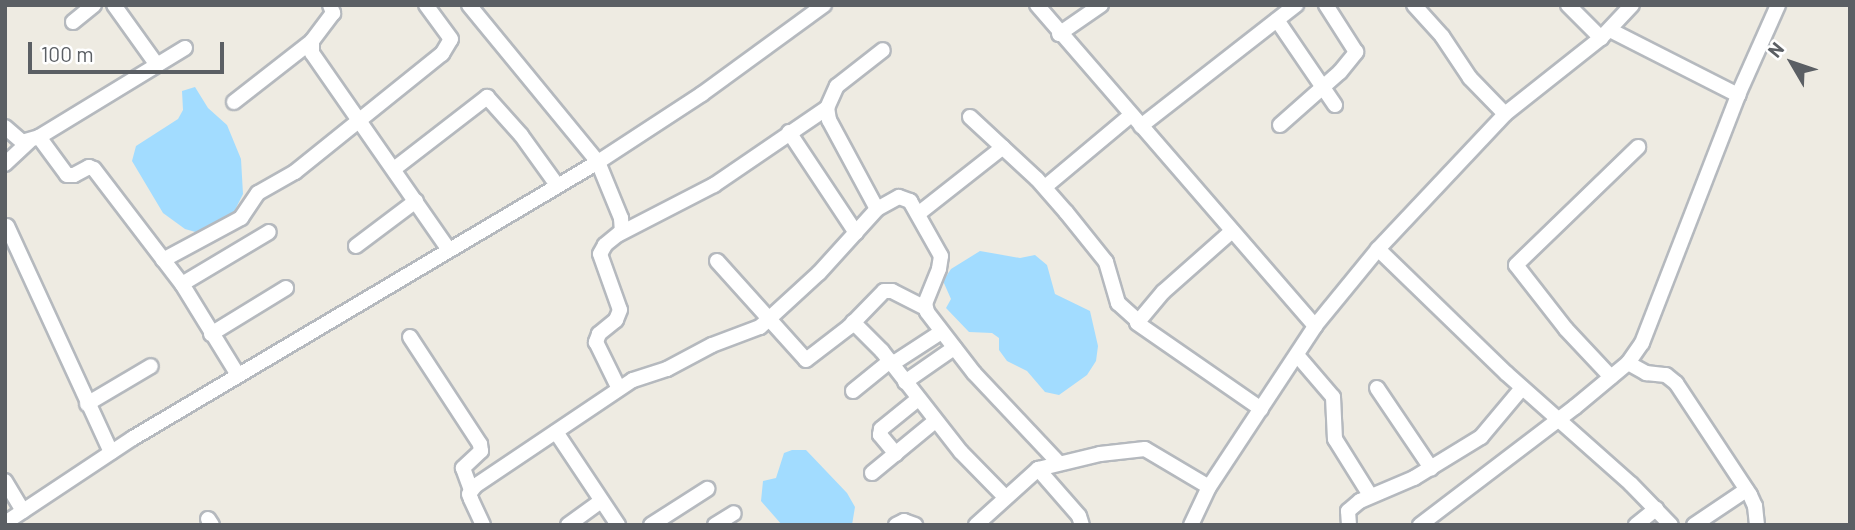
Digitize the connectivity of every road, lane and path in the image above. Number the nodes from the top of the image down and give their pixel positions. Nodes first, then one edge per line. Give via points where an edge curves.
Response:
1 (94, 5) edge
2 (114, 5) edge
3 (426, 5) edge
4 (469, 5) edge
5 (824, 5) edge
6 (1037, 5) edge
7 (1101, 5) edge
8 (1296, 5) edge
9 (1326, 5) edge
10 (1414, 5) edge
11 (1568, 5) edge
12 (1632, 5) edge
13 (1779, 5) edge
14 (336, 8) edge
15 (1277, 20) junction
16 (73, 22) dead end
17 (1059, 34) junction
18 (1606, 34) junction
19 (312, 40) junction
20 (184, 48) dead end
21 (883, 50) dead end
22 (157, 65) junction
23 (1322, 87) junction
24 (1738, 95) junction
25 (233, 102) dead end
26 (1335, 105) dead end
27 (827, 108) junction
28 (1504, 114) junction
29 (1131, 115) junction
30 (970, 117) dead end
31 (361, 120) junction
32 (1280, 125) dead end
33 (5, 127) edge
34 (1141, 127) junction
35 (789, 132) junction
36 (34, 139) junction
37 (1003, 147) junction
38 (1638, 147) dead end
39 (598, 162) junction
40 (5, 164) edge
41 (394, 169) junction
42 (556, 185) junction
43 (1045, 187) junction
44 (416, 201) junction
45 (877, 209) junction
46 (918, 214) junction
47 (7, 226) dead end
48 (269, 232) dead end
49 (1231, 232) junction
50 (856, 233) junction
51 (619, 234) junction
52 (356, 246) dead end
53 (1378, 249) junction
54 (449, 250) junction
55 (163, 260) junction
56 (717, 261) dead end
57 (182, 284) junction
58 (286, 288) dead end
59 (925, 307) junction
60 (1137, 320) junction
61 (770, 321) junction
62 (853, 322) junction
63 (1315, 326) junction
64 (941, 332) junction
65 (211, 334) junction
66 (410, 337) dead end
67 (954, 348) junction
68 (1297, 355) junction
69 (891, 363) junction
70 (1628, 363) junction
71 (151, 366) dead end
72 (238, 375) junction
73 (1611, 377) junction
74 (905, 382) junction
75 (619, 388) junction
76 (1377, 388) dead end
77 (1522, 388) junction
78 (853, 391) dead end
79 (918, 399) junction
80 (87, 404) junction
81 (1261, 408) junction
82 (1557, 420) junction
83 (935, 421) junction
84 (555, 432) junction
85 (110, 452) junction
86 (896, 454) junction
87 (1058, 462) junction
88 (1431, 468) junction
89 (1038, 469) junction
90 (872, 473) dead end
91 (5, 481) edge
92 (1209, 487) junction
93 (707, 489) dead end
94 (471, 490) junction
95 (1746, 490) junction
96 (1370, 495) junction
97 (1005, 497) junction
98 (601, 501) junction
99 (1656, 509) junction
100 (734, 513) dead end
101 (18, 518) edge
102 (483, 525) edge
103 (568, 525) edge
104 (618, 525) edge
105 (651, 525) edge
106 (715, 525) edge
107 (896, 525) edge
108 (915, 525) edge
109 (976, 525) edge
110 (1082, 525) edge
111 (1191, 525) edge
112 (1349, 525) edge
113 (1420, 525) edge
114 (1636, 525) edge
115 (1671, 525) edge
116 (1694, 525) edge
117 (1757, 525) edge

1 - 16 street
2 - 22 street
3 - 31 street via 447,33 450,46
4 - 39 street
5 - 39 street
6 - 17 street
7 - 17 street
8 - 15 street
9 - 23 street via 1356,52
10 - 28 street
11 - 18 street
12 - 18 street
13 - 24 street
14 - 19 street
15 - 23 street
15 - 34 street
17 - 29 street
18 - 24 street
18 - 28 street
19 - 25 street
19 - 31 street via 317,60
20 - 22 street
21 - 27 street via 837,86
22 - 36 street
23 - 26 street
23 - 32 street
24 - 70 street via 1648,328
27 - 35 street
27 - 45 street via 829,120
28 - 53 street
29 - 34 street
29 - 43 street
30 - 37 street
31 - 41 street
31 - 55 street via 295,172 258,193 241,218
33 - 36 street via 18,140
34 - 49 street
35 - 50 street
35 - 51 street via 714,185
36 - 40 street
36 - 55 street via 67,175 94,169
37 - 43 street
37 - 46 street
38 - 73 street via 1516,265
39 - 42 street
39 - 51 street via 621,218
41 - 42 street via 487,97
41 - 44 street
42 - 54 street
43 - 60 street via 1106,262 1118,303
44 - 52 street
44 - 54 street
45 - 46 street via 904,197
45 - 50 street
46 - 59 street via 941,260
47 - 80 street
48 - 57 street
49 - 60 street
49 - 63 street
50 - 61 street
51 - 75 street via 600,254 620,310 596,342
53 - 63 street
53 - 77 street
54 - 72 street
55 - 57 street
56 - 61 street
57 - 65 street
58 - 65 street
59 - 62 street via 888,289
59 - 64 street
60 - 81 street via 1160,341
61 - 62 street via 806,360
61 - 75 street
62 - 69 street
63 - 68 street
64 - 67 street
64 - 69 street
65 - 72 street
66 - 94 street via 480,443 481,451 463,468
67 - 74 street
67 - 87 street
68 - 81 street
68 - 96 street via 1333,397 1335,439
69 - 74 street
69 - 78 street
70 - 73 street
70 - 95 street via 1646,373 1671,377
71 - 80 street
72 - 85 street
73 - 82 street
74 - 79 street
75 - 84 street
76 - 88 street
77 - 82 street
77 - 88 street via 1481,437
79 - 83 street
79 - 86 street via 881,429 880,435
80 - 85 street
81 - 92 street
82 - 99 street
82 - 113 street
83 - 86 street
83 - 97 street
84 - 94 street
84 - 98 street
85 - 101 street
86 - 90 street
87 - 89 street
87 - 92 street via 1145,449
88 - 96 street
89 - 97 street
89 - 110 street
91 - 101 street
92 - 111 street
93 - 105 street
94 - 102 street
95 - 116 street
95 - 117 street via 1755,506
96 - 112 street via 1348,511
97 - 109 street
98 - 103 street
98 - 104 street
99 - 114 street
99 - 115 street
100 - 106 street
107 - 108 street via 909,521

